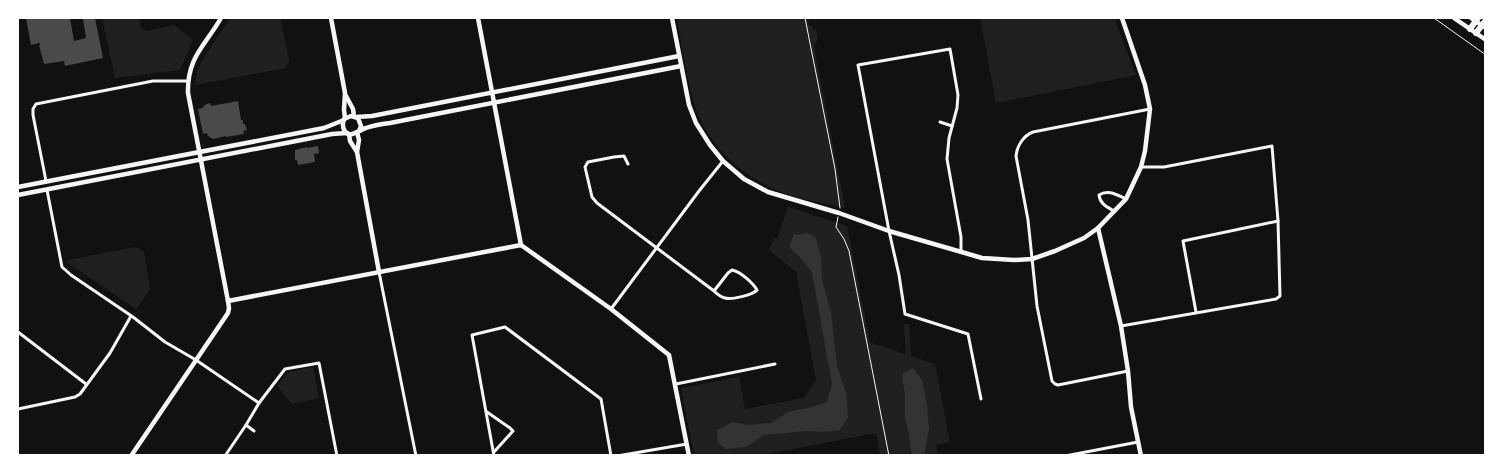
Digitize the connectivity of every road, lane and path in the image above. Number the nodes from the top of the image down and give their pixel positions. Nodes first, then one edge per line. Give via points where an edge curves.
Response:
1 (221, 18) edge
2 (330, 18) edge
3 (478, 18) edge
4 (672, 18) edge
5 (805, 18) edge
6 (1122, 18) edge
7 (1434, 18) edge
8 (1454, 18) edge
9 (1480, 21) edge
10 (1473, 31) junction
11 (1486, 40) edge
12 (1486, 55) edge
13 (679, 56) junction
14 (681, 66) junction
15 (188, 81) junction
16 (345, 92) junction
17 (493, 92) junction
18 (495, 102) junction
19 (1150, 109) junction
20 (355, 116) junction
21 (345, 119) junction
22 (940, 122) dead end
23 (952, 126) junction
24 (358, 131) junction
25 (348, 133) junction
26 (199, 152) junction
27 (357, 152) junction
28 (200, 160) junction
29 (723, 161) junction
30 (628, 164) dead end
31 (1141, 167) junction
32 (46, 181) junction
33 (18, 187) edge
34 (47, 190) junction
35 (18, 196) edge
36 (1126, 199) junction
37 (1114, 211) junction
38 (839, 213) junction
39 (1278, 221) junction
40 (1098, 228) junction
41 (889, 231) junction
42 (521, 245) junction
43 (656, 248) junction
44 (961, 251) junction
45 (1032, 259) junction
46 (379, 272) junction
47 (714, 291) junction
48 (228, 301) junction
49 (611, 309) junction
50 (1196, 312) junction
51 (131, 316) junction
52 (1121, 326) junction
53 (18, 332) edge
54 (196, 360) junction
55 (775, 364) dead end
56 (1128, 371) junction
57 (86, 384) junction
58 (676, 384) junction
59 (982, 399) dead end
60 (259, 403) junction
61 (18, 408) edge
62 (487, 412) junction
63 (246, 425) junction
64 (254, 431) dead end
65 (1138, 442) junction
66 (687, 444) junction
67 (494, 454) edge
68 (131, 456) edge
69 (225, 456) edge
70 (337, 456) edge
71 (416, 456) edge
72 (611, 456) edge
73 (617, 456) edge
74 (689, 456) edge
75 (889, 456) edge
76 (1065, 456) edge
77 (1141, 456) edge

1 - 15 street via 194,59
2 - 16 street
3 - 17 street
4 - 13 street
5 - 38 path via 834,169
6 - 19 street
7 - 12 path
8 - 10 street
9 - 10 highway
10 - 11 street
13 - 14 street
13 - 17 street
14 - 18 street
14 - 29 street via 696,123
15 - 26 street
15 - 32 street via 153,81 36,104 33,115
16 - 20 street
16 - 21 street
17 - 18 street
17 - 20 street via 372,116
18 - 24 street
18 - 42 street
19 - 31 street
19 - 45 street via 1033,132 1024,137 1016,156
20 - 21 street
20 - 24 street via 361,123
21 - 25 street via 343,127
21 - 26 street via 324,128
22 - 23 street
23 - 41 street via 958,96 950,49 858,65
23 - 44 street via 947,159
24 - 25 street
24 - 27 street
25 - 27 street
25 - 28 street
26 - 28 street
26 - 32 street
27 - 46 street
28 - 34 street
28 - 48 street
29 - 38 street via 744,179 768,192
29 - 43 street
30 - 43 street via 624,156 588,162 585,167 592,197
31 - 36 street
31 - 39 street via 1164,167 1272,146
32 - 33 street
32 - 34 street
34 - 35 street
34 - 51 street via 62,266
36 - 37 street
36 - 37 street via 1102,192 1099,198
37 - 40 street
38 - 41 street
38 - 75 path via 836,227 849,251
39 - 50 street via 1279,298
39 - 50 street via 1184,241
40 - 45 street via 1084,238
40 - 52 street
41 - 44 street
41 - 59 street via 905,314 968,334
42 - 46 street
42 - 49 street
43 - 47 street
43 - 49 street
44 - 45 street via 982,258
45 - 56 street via 1037,306 1052,381 1058,385
46 - 48 street
46 - 71 street
47 - 47 street via 722,298 730,299 753,294 757,290 732,270
48 - 54 street via 228,313
49 - 58 street via 668,354
50 - 52 street
51 - 54 street
51 - 57 street via 110,353
52 - 56 street
53 - 57 street
54 - 60 street
54 - 68 street
55 - 58 street
56 - 65 street
57 - 61 street via 75,397
58 - 66 street
60 - 63 street
60 - 70 street via 285,369 319,363
62 - 67 street
62 - 67 street via 513,431
62 - 72 street via 472,335 506,327 601,399
63 - 64 street
63 - 69 street
65 - 76 street
65 - 77 street
66 - 73 street
66 - 74 street

